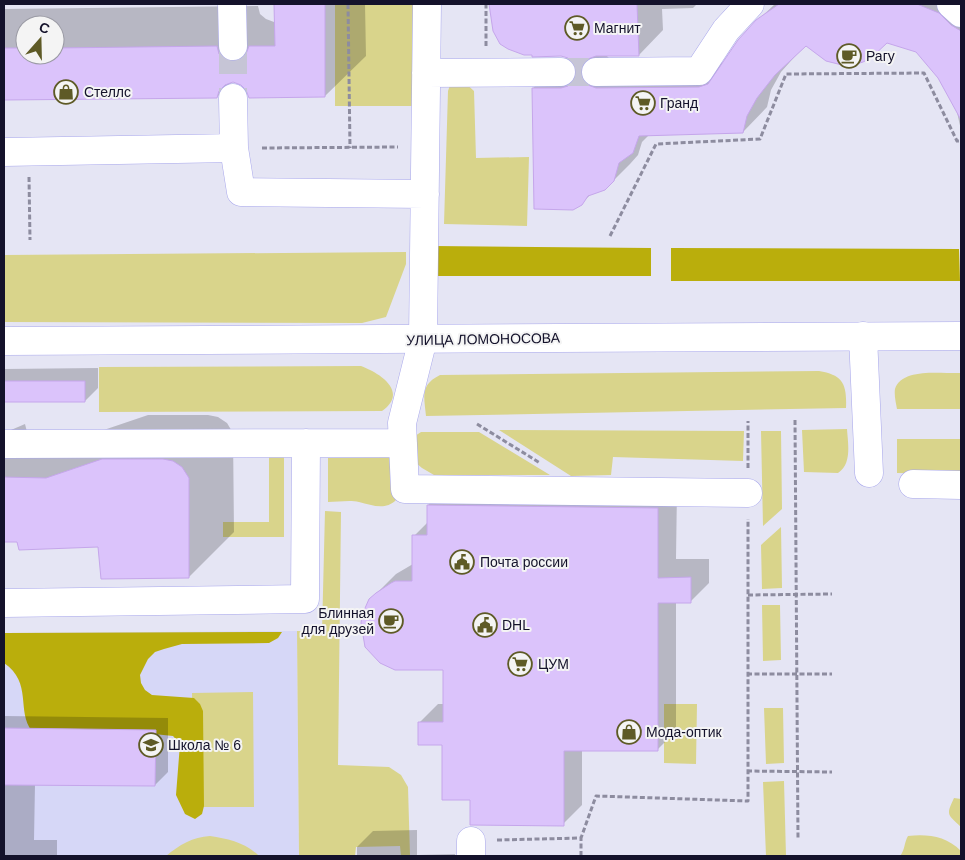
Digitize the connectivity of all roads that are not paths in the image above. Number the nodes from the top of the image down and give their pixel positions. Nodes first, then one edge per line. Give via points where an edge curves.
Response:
1 (232, 4) edge
2 (427, 4) edge
3 (750, 4) edge
4 (951, 4) edge
5 (961, 14) edge
6 (233, 46) tunnel mouth
7 (561, 72) tunnel mouth
8 (596, 72) tunnel mouth
9 (426, 73) junction
10 (234, 98) tunnel mouth
11 (234, 148) junction
12 (16, 152) edge
13 (425, 194) junction
14 (863, 336) junction
15 (961, 336) edge
16 (423, 339) junction
17 (4, 341) edge
18 (306, 443) junction
19 (403, 443) junction
20 (4, 444) edge
21 (869, 473) dead end
22 (913, 484) dead end
23 (961, 484) edge
24 (748, 493) road end
25 (4, 603) edge

1 - 6 main road
2 - 9 main road
3 - 8 main road via 726,30 699,72
4 - 5 main road
7 - 9 main road
9 - 13 main road
10 - 11 main road
11 - 12 main road
11 - 13 main road via 241,192
13 - 16 main road
14 - 15 main road, УЛИЦА ЛОМОНОСОВА
14 - 16 main road, УЛИЦА ЛОМОНОСОВА
14 - 21 main road
16 - 17 main road, УЛИЦА ЛОМОНОСОВА
16 - 19 main road via 402,423
18 - 19 main road
18 - 20 main road
18 - 25 main road via 306,599
19 - 24 main road via 405,489
22 - 23 main road

